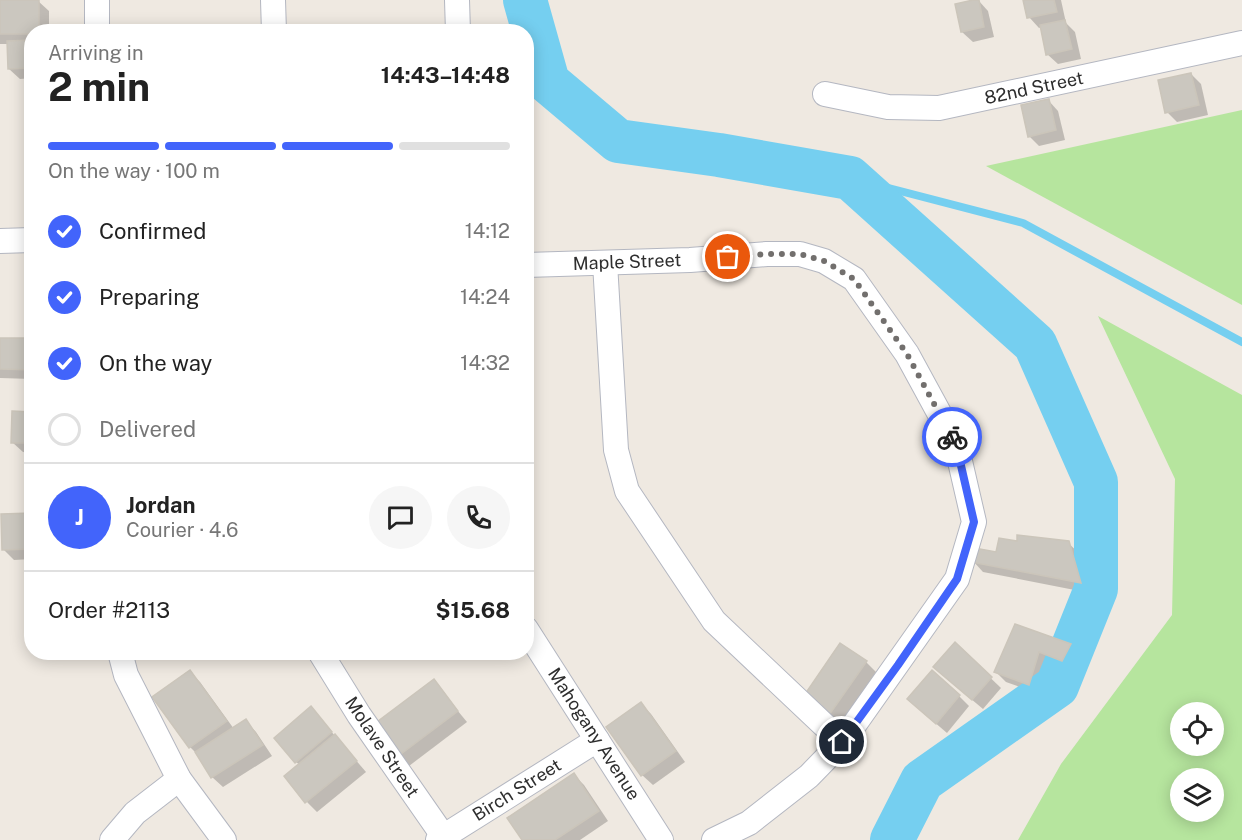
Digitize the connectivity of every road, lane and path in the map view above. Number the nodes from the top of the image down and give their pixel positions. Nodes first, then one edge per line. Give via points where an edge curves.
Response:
1 (97, 0) edge
2 (273, 0) edge
3 (457, 0) edge
4 (97, 24) edge
5 (274, 24) edge
6 (458, 24) edge
7 (1242, 44) edge
8 (825, 94) dead end
9 (24, 240) edge
10 (0, 241) edge
11 (605, 263) junction
12 (534, 265) edge
13 (534, 642) edge
14 (122, 660) edge
15 (325, 660) edge
16 (597, 740) junction
17 (842, 742) junction
18 (179, 779) junction
19 (442, 839) edge
20 (112, 840) edge
21 (224, 840) edge
22 (661, 840) edge
23 (714, 840) edge

1 - 4 street
2 - 5 street
3 - 6 street
7 - 8 street, 82nd Street via 939,108 888,107
9 - 10 street
11 - 12 street, Maple Street
11 - 17 street via 616,450 627,491 714,621
11 - 17 street, Maple Street via 767,254 800,254 824,261 854,279 907,354 956,444 974,522 957,579
13 - 16 street, Mahogany Avenue
14 - 18 street
15 - 19 street, Molave Street
16 - 19 street, Birch Street
16 - 22 street, Mahogany Avenue
17 - 23 street, Maple Street via 809,776 748,823
18 - 20 street via 135,813
18 - 21 street

